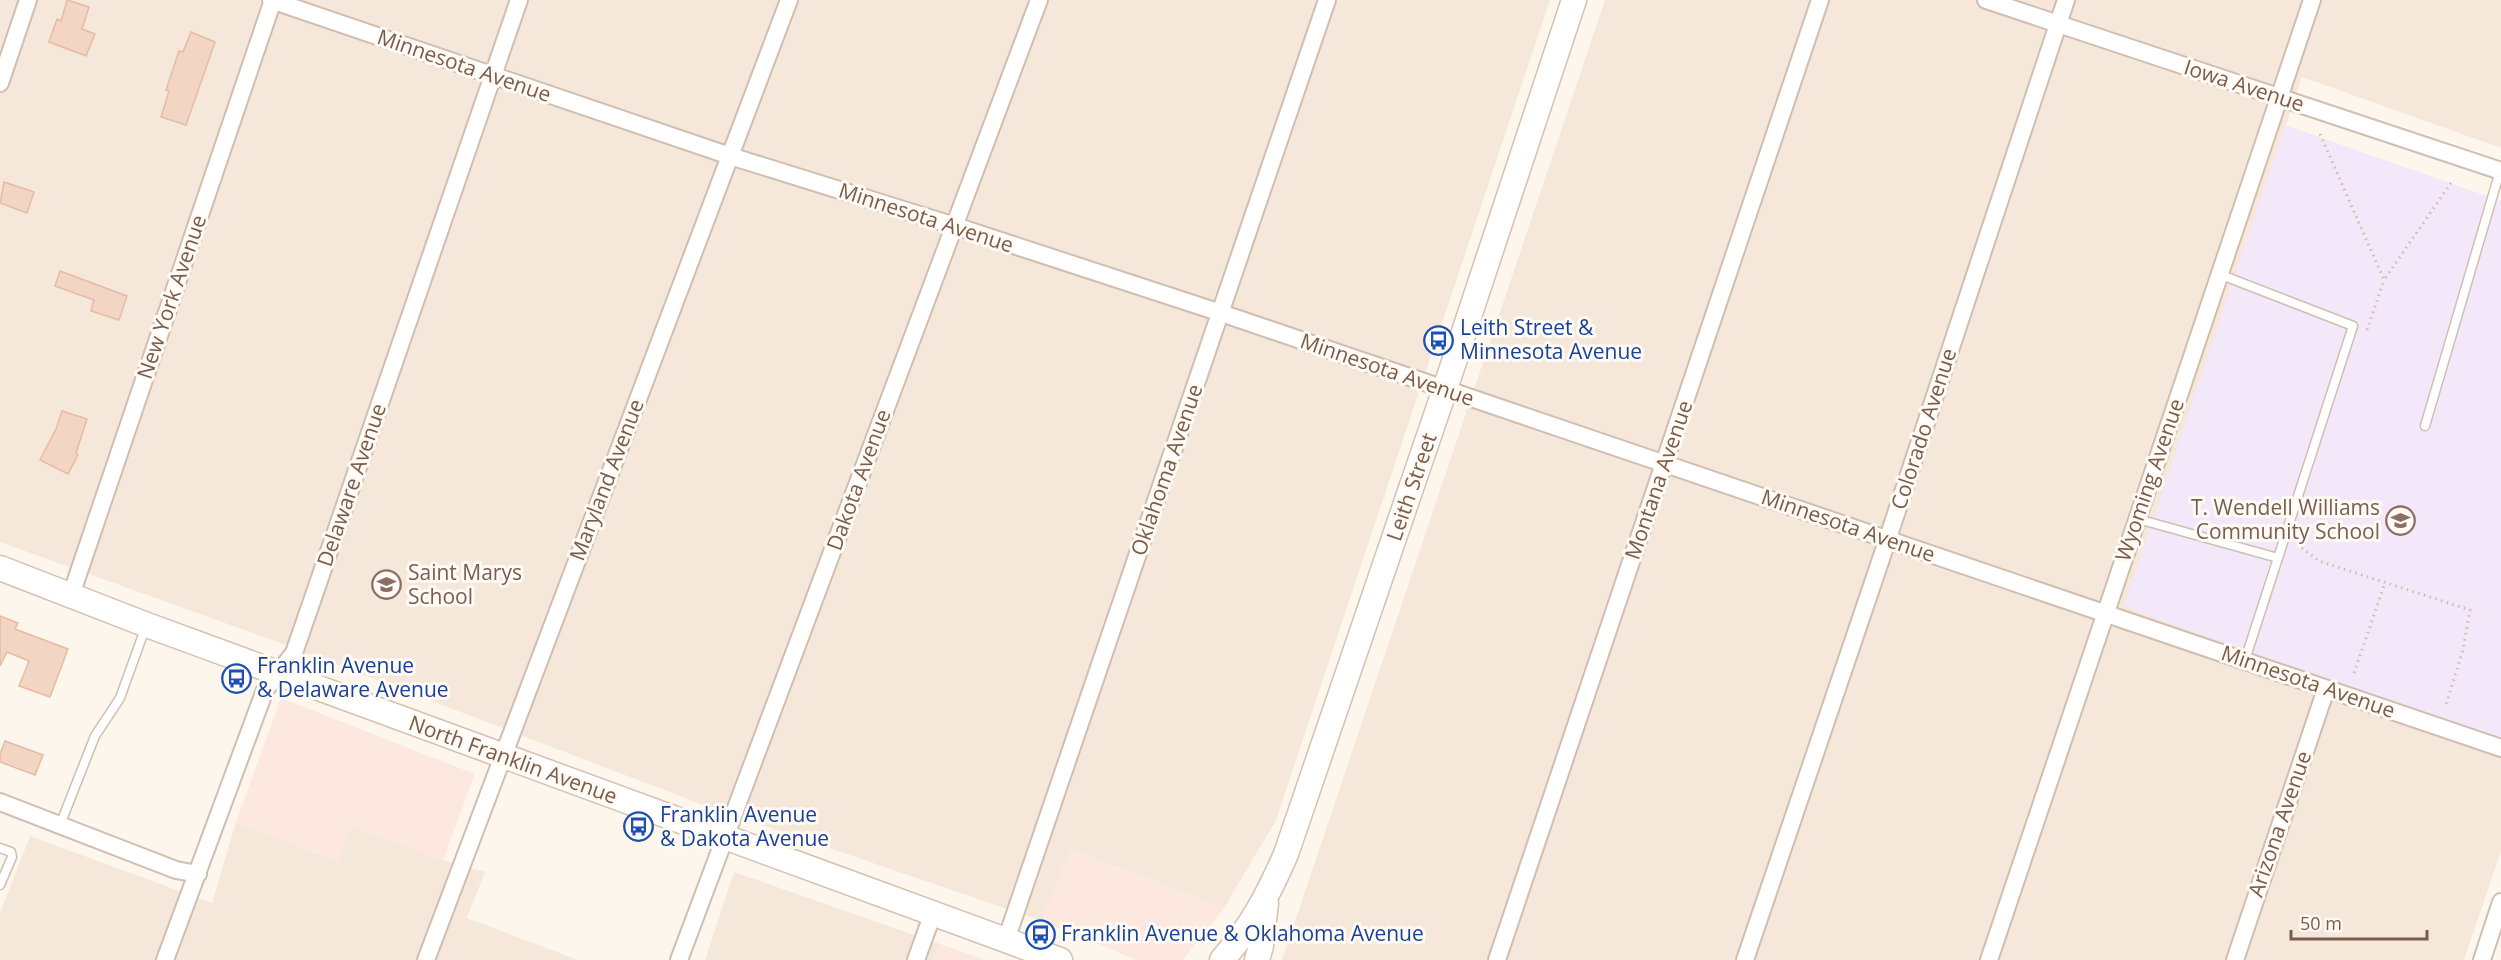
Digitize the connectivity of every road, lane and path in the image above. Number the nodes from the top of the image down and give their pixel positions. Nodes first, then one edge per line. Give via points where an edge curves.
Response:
1 (28, 0) edge
2 (273, 0) edge
3 (519, 0) edge
4 (789, 0) edge
5 (1039, 0) edge
6 (1327, 0) edge
7 (1574, 0) edge
8 (1820, 0) edge
9 (1986, 0) edge
10 (2066, 0) edge
11 (2312, 0) edge
12 (2058, 24) junction
13 (493, 75) junction
14 (0, 83) edge
15 (2279, 98) junction
16 (2320, 134) dead end
17 (730, 156) junction
18 (2501, 170) edge
19 (2454, 180) dead end
20 (955, 226) junction
21 (2219, 274) junction
22 (1221, 313) junction
23 (1445, 389) junction
24 (2425, 426) dead end
25 (1665, 464) junction
26 (2138, 519) junction
27 (1888, 540) junction
28 (2296, 542) dead end
29 (2278, 558) junction
30 (0, 568) edge
31 (2385, 583) junction
32 (70, 595) junction
33 (2105, 613) junction
34 (147, 626) junction
35 (2245, 660) junction
36 (2354, 673) dead end
37 (279, 674) junction
38 (2326, 689) junction
39 (2446, 704) dead end
40 (2501, 748) edge
41 (502, 756) junction
42 (0, 802) edge
43 (60, 825) junction
44 (726, 836) junction
45 (0, 848) edge
46 (198, 874) junction
47 (0, 885) edge
48 (1266, 901) junction
49 (2501, 902) edge
50 (933, 913) junction
51 (1006, 940) junction
52 (165, 960) edge
53 (426, 960) edge
54 (679, 960) edge
55 (916, 960) edge
56 (1060, 960) edge
57 (1222, 960) edge
58 (1257, 960) edge
59 (1497, 960) edge
60 (1745, 960) edge
61 (1989, 960) edge
62 (2235, 960) edge
63 (2482, 960) edge

1 - 14 street
2 - 13 street, Minnesota Avenue
2 - 32 street, New York Avenue
3 - 13 street, Delaware Avenue
4 - 17 street, Maryland Avenue
5 - 20 street, Dakota Avenue
6 - 22 street, Oklahoma Avenue
7 - 23 street, Leith Street
8 - 25 street, Montana Avenue
9 - 12 street, Iowa Avenue
10 - 12 street, Colorado Avenue
11 - 15 street, Wyoming Avenue
12 - 15 street, Iowa Avenue
12 - 27 street, Colorado Avenue
13 - 17 street, Minnesota Avenue
13 - 37 street, Delaware Avenue via 294,653
15 - 18 street, Iowa Avenue
15 - 21 street, Wyoming Avenue
16 - 19 path via 2384,280
17 - 20 street, Minnesota Avenue
17 - 41 street, Maryland Avenue
18 - 24 lane
20 - 22 street, Minnesota Avenue
20 - 44 street, Dakota Avenue
21 - 26 street, Wyoming Avenue
21 - 29 lane via 2353,326
22 - 23 street, Minnesota Avenue
22 - 51 street, Oklahoma Avenue
23 - 25 street, Minnesota Avenue
23 - 48 street, Leith Street via 1286,854
25 - 27 street, Minnesota Avenue
25 - 59 street, Montana Avenue
26 - 29 lane
26 - 33 street, Wyoming Avenue
27 - 33 street, Minnesota Avenue
27 - 60 street, Colorado Avenue
28 - 31 path via 2319,561
29 - 35 lane
30 - 32 street, North Franklin Avenue
31 - 36 path
31 - 39 path via 2470,610 2463,650
32 - 34 street, North Franklin Avenue
33 - 35 street, Minnesota Avenue
33 - 61 street, Wyoming Avenue
34 - 37 street, North Franklin Avenue
34 - 43 lane via 120,698 95,736
35 - 38 street, Minnesota Avenue
37 - 41 street, North Franklin Avenue
37 - 46 street, Delaware Avenue via 265,690
38 - 40 street, Minnesota Avenue
38 - 62 street, Arizona Avenue
41 - 44 street, North Franklin Avenue
41 - 53 street, Maryland Avenue
42 - 43 street
43 - 46 street via 176,870
44 - 50 street, North Franklin Avenue
44 - 54 street, Dakota Avenue
45 - 47 lane via 11,852 12,857
46 - 52 street, Delaware Avenue
48 - 57 street, Leith Street
48 - 58 street
49 - 63 street
50 - 51 street, North Franklin Avenue
50 - 55 street
51 - 56 street, North Franklin Avenue

